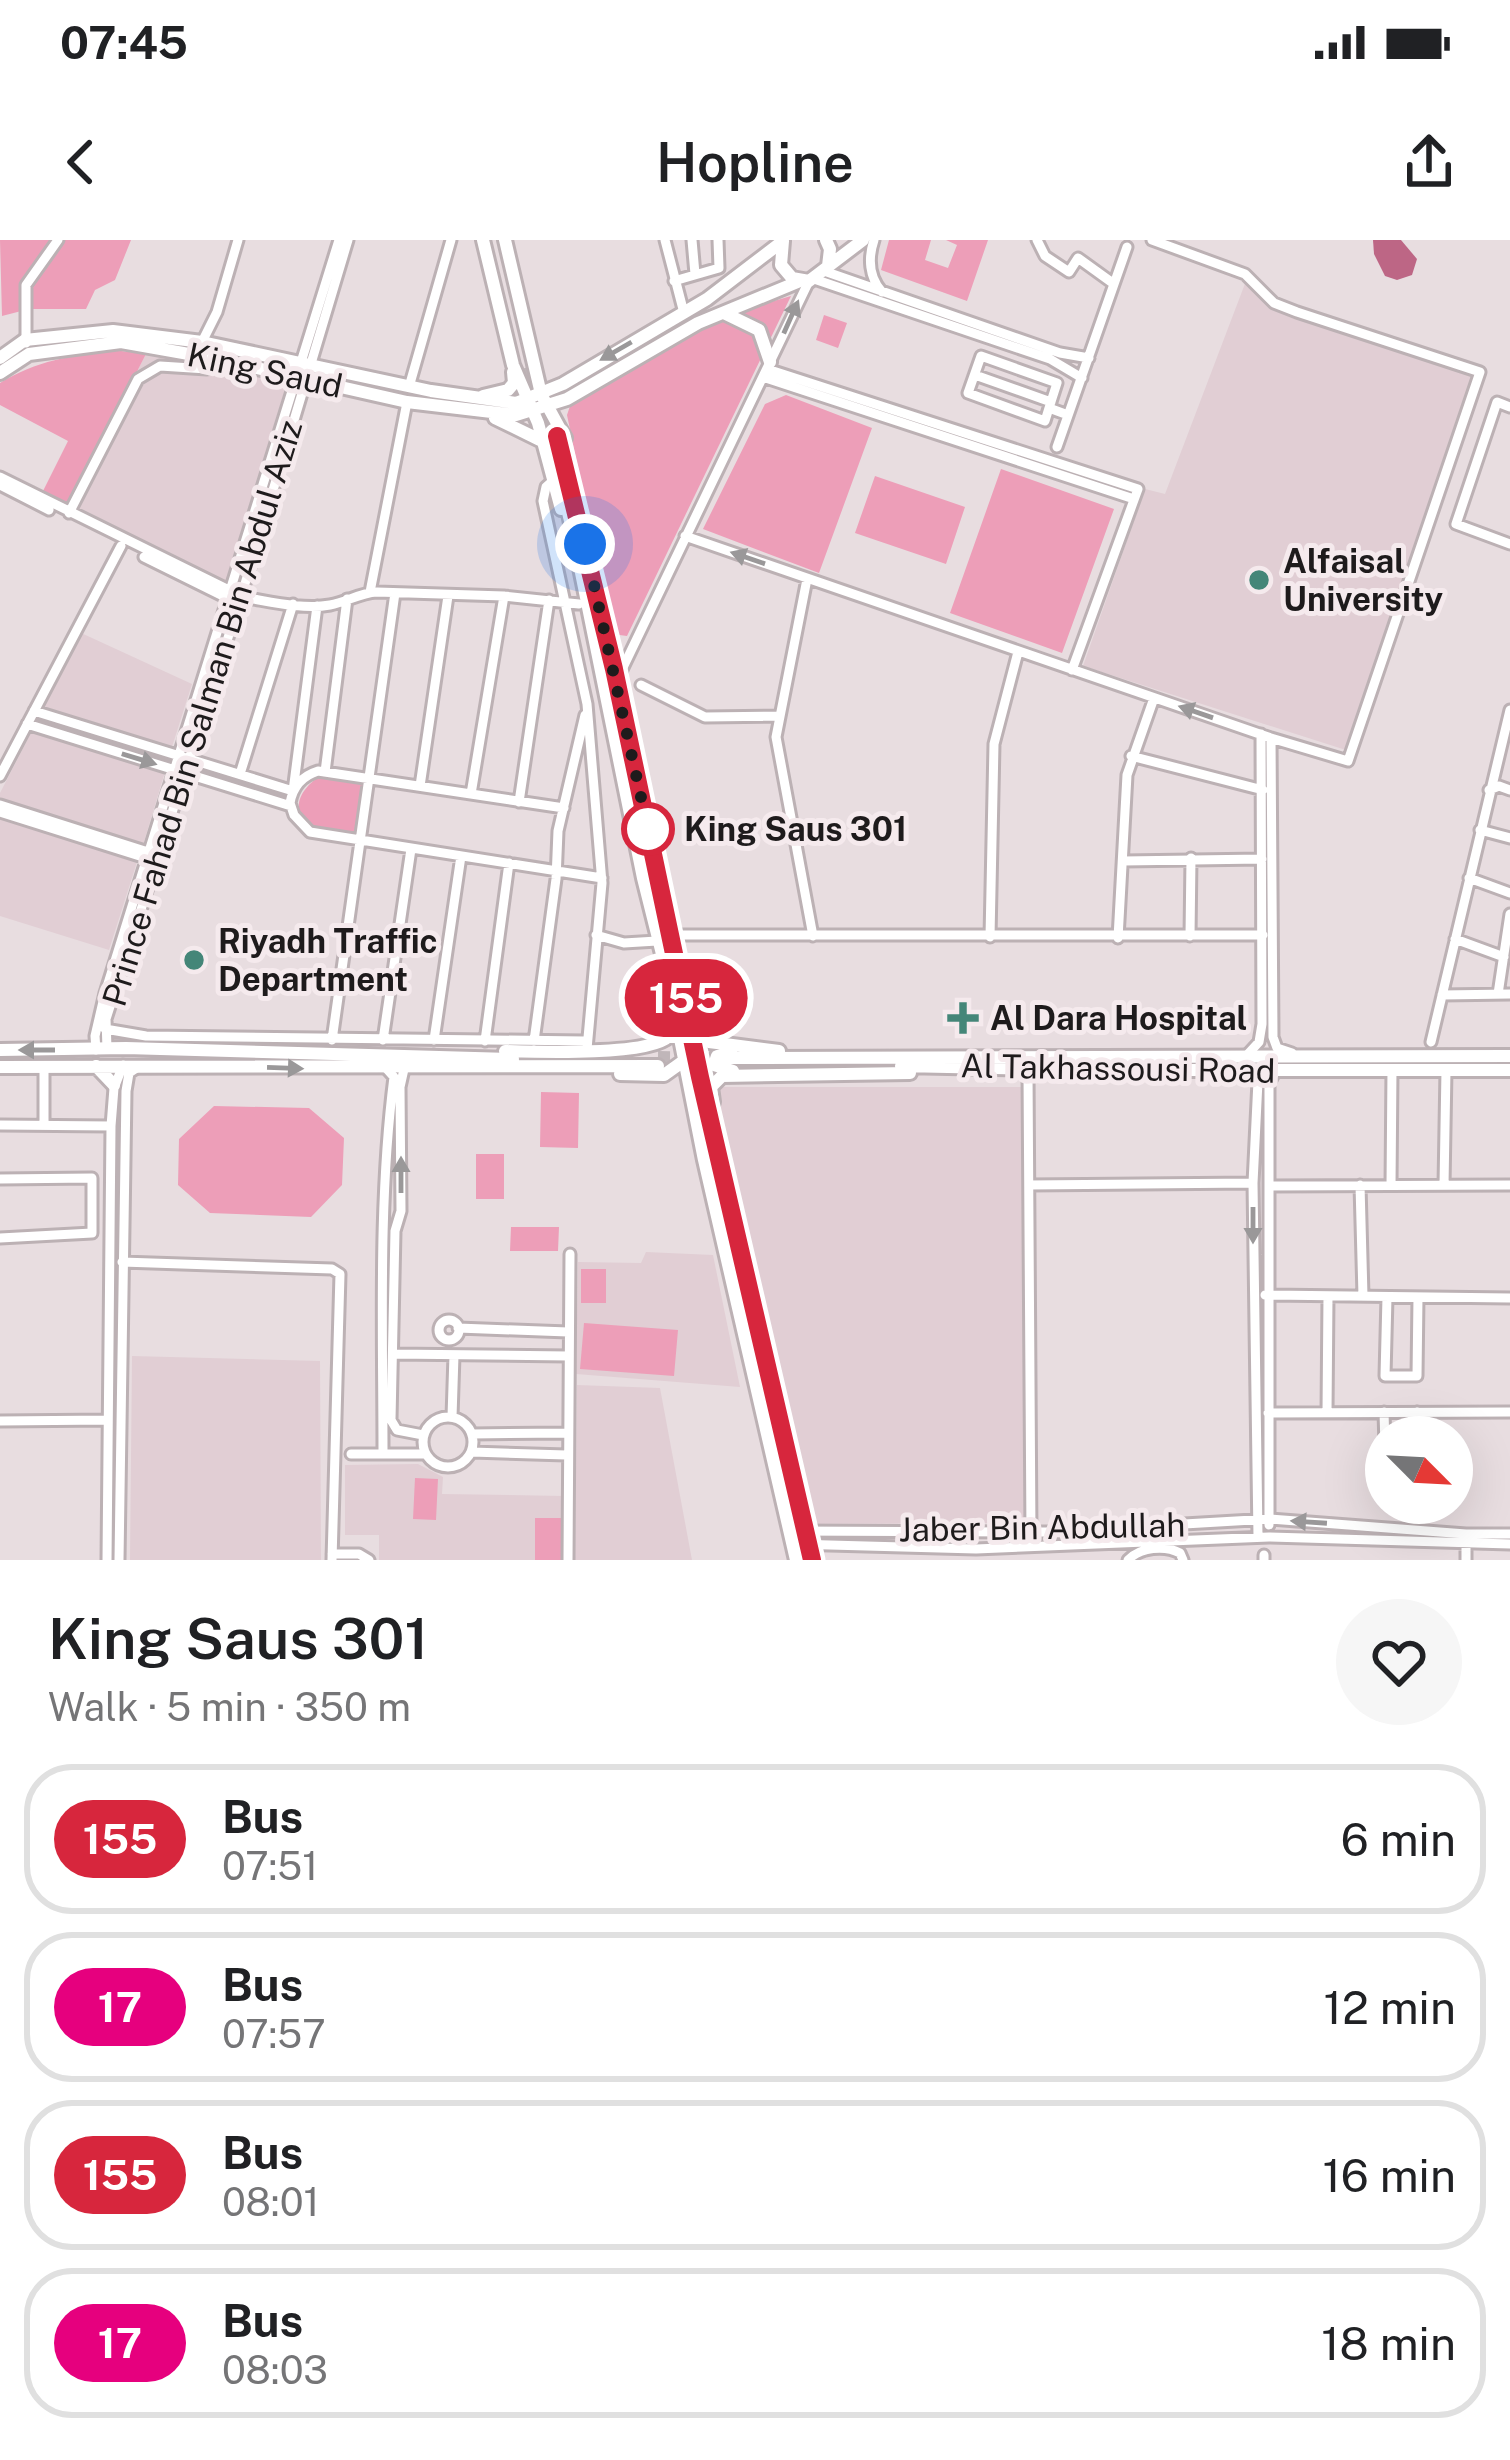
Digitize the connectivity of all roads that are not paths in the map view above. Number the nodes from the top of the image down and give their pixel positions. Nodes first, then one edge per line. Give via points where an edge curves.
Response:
1 (58, 240) edge
2 (238, 240) edge
3 (344, 240) edge
4 (451, 240) edge
5 (487, 240) edge
6 (503, 240) edge
7 (665, 240) edge
8 (692, 240) edge
9 (718, 240) edge
10 (784, 240) edge
11 (826, 240) edge
12 (863, 240) edge
13 (874, 240) edge
14 (1036, 240) edge
15 (1152, 240) edge
16 (1127, 247) dead end
17 (718, 255) junction
18 (693, 258) junction
19 (694, 274) junction
20 (815, 276) junction
21 (674, 281) junction
22 (1114, 284) junction
23 (882, 292) junction
24 (684, 313) junction
25 (723, 313) junction
26 (202, 342) junction
27 (27, 347) junction
28 (531, 348) junction
29 (0, 358) edge
30 (1089, 358) junction
31 (217, 359) junction
32 (521, 366) junction
33 (767, 369) junction
34 (303, 372) junction
35 (0, 373) edge
36 (974, 375) junction
37 (1082, 378) junction
38 (562, 384) junction
39 (408, 394) junction
40 (538, 399) junction
41 (567, 399) junction
42 (1050, 405) junction
43 (480, 406) junction
44 (1510, 407) edge
45 (1068, 415) junction
46 (1057, 447) dead end
47 (568, 449) junction
48 (554, 480) junction
49 (0, 481) edge
50 (69, 513) junction
51 (685, 536) junction
52 (1510, 544) edge
53 (121, 545) junction
54 (807, 579) junction
55 (370, 592) junction
56 (395, 593) junction
57 (228, 594) junction
58 (448, 596) junction
59 (504, 596) junction
60 (241, 597) junction
61 (347, 598) junction
62 (550, 600) junction
63 (573, 603) junction
64 (293, 604) junction
65 (317, 606) junction
66 (1018, 652) junction
67 (598, 659) junction
68 (1072, 670) junction
69 (615, 675) junction
70 (641, 685) dead end
71 (1154, 698) junction
72 (587, 704) junction
73 (1510, 710) edge
74 (34, 711) junction
75 (780, 716) junction
76 (27, 724) junction
77 (1266, 736) junction
78 (1131, 756) junction
79 (184, 757) junction
80 (179, 771) junction
81 (325, 772) junction
82 (240, 774) junction
83 (0, 776) edge
84 (369, 779) junction
85 (419, 786) junction
86 (1263, 790) junction
87 (1489, 790) junction
88 (1510, 790) edge
89 (293, 791) junction
90 (471, 794) junction
91 (520, 802) junction
92 (291, 806) junction
93 (0, 808) edge
94 (564, 808) junction
95 (1480, 830) junction
96 (1510, 838) edge
97 (360, 841) junction
98 (411, 849) junction
99 (147, 855) junction
100 (461, 856) junction
101 (1191, 858) junction
102 (1262, 859) junction
103 (1123, 861) junction
104 (509, 863) junction
105 (556, 870) junction
106 (602, 878) junction
107 (1469, 878) junction
108 (1510, 893) edge
109 (1510, 914) edge
110 (596, 935) junction
111 (1263, 935) junction
112 (813, 936) junction
113 (1190, 936) junction
114 (990, 937) junction
115 (664, 938) junction
116 (1118, 938) junction
117 (1455, 939) junction
118 (1505, 965) edge
119 (675, 977) junction
120 (1504, 994) edge
121 (1442, 995) junction
122 (105, 1029) junction
123 (267, 1039) junction
124 (332, 1040) junction
125 (383, 1040) junction
126 (434, 1040) junction
127 (484, 1041) junction
128 (534, 1041) junction
129 (1431, 1042) dead end
130 (586, 1045) junction
131 (101, 1049) junction
132 (628, 1049) junction
133 (0, 1050) edge
134 (230, 1051) junction
135 (256, 1051) junction
136 (792, 1052) junction
137 (1298, 1054) junction
138 (1510, 1056) edge
139 (984, 1058) junction
140 (691, 1061) junction
141 (1248, 1062) junction
142 (94, 1065) junction
143 (123, 1065) junction
144 (141, 1065) junction
145 (396, 1065) junction
146 (44, 1066) junction
147 (0, 1067) edge
148 (1096, 1070) junction
149 (1276, 1070) junction
150 (1392, 1070) junction
151 (1446, 1070) junction
152 (1510, 1070) edge
153 (760, 1073) junction
154 (1028, 1073) junction
155 (628, 1074) junction
156 (118, 1088) junction
157 (0, 1125) edge
158 (44, 1125) junction
159 (111, 1126) junction
160 (718, 1156) junction
161 (704, 1160) junction
162 (0, 1179) edge
163 (1253, 1183) junction
164 (1028, 1185) junction
165 (1360, 1185) junction
166 (1391, 1185) junction
167 (1444, 1185) junction
168 (1510, 1185) edge
169 (1269, 1186) junction
170 (0, 1238) edge
171 (570, 1254) dead end
172 (122, 1262) junction
173 (1254, 1295) junction
174 (1268, 1295) junction
175 (1328, 1296) junction
176 (1363, 1296) junction
177 (1387, 1297) junction
178 (1418, 1297) junction
179 (1510, 1298) edge
180 (458, 1328) dead end
181 (568, 1332) junction
182 (393, 1354) junction
183 (454, 1355) junction
184 (568, 1356) junction
185 (1327, 1412) junction
186 (1384, 1412) junction
187 (1418, 1412) junction
188 (1510, 1412) edge
189 (1268, 1413) junction
190 (1384, 1416) edge
191 (1418, 1416) edge
192 (452, 1417) junction
193 (0, 1420) edge
194 (108, 1420) junction
195 (567, 1433) junction
196 (472, 1434) junction
197 (423, 1435) junction
198 (472, 1452) junction
199 (351, 1454) dead end
200 (383, 1454) junction
201 (425, 1454) junction
202 (566, 1455) junction
203 (1264, 1520) junction
204 (1031, 1532) junction
205 (1510, 1534) edge
206 (799, 1537) junction
207 (1264, 1537) junction
208 (1472, 1539) junction
209 (1510, 1544) edge
210 (1031, 1547) junction
211 (332, 1557) edge
212 (107, 1560) edge
213 (119, 1560) edge
214 (369, 1560) edge
215 (568, 1560) edge
216 (796, 1560) edge
217 (812, 1560) edge
218 (1129, 1560) edge
219 (1183, 1560) edge
220 (1466, 1560) edge
221 (1479, 1560) edge

1 - 27 street via 26,286
2 - 26 street
3 - 34 street, Prince Fahad Bin Salman Bin Abdul Aziz
4 - 39 street
5 - 32 main road
6 - 28 main road
6 - 32 main road
7 - 21 street
8 - 18 street
9 - 17 street
10 - 20 main road via 781,266
10 - 24 main road, King Saud
11 - 20 main road via 830,257
12 - 20 main road, King Saud
13 - 23 street via 870,262
14 - 22 street via 1069,272 1078,258
15 - 77 street via 1245,274 1285,308 1480,372 1348,761
16 - 22 street
17 - 18 street
17 - 19 street via 719,268
18 - 19 street
19 - 21 street
20 - 23 street
20 - 25 main road, King Saud
33 -> 20 street
20 - 37 street via 1050,359
21 - 24 street
22 - 30 street
23 - 30 street
24 -> 38 main road, King Saud
25 - 33 main road via 760,330
25 - 41 main road, King Saud
26 - 27 main road, King Saud via 113,331
26 - 34 main road, King Saud
27 - 29 main road, King Saud
27 - 31 main road, King Saud via 121,342
27 - 35 main road, King Saud
28 - 32 main road via 535,375 524,381
28 - 38 main road via 541,376
28 - 40 main road
30 - 37 street
31 - 34 main road, King Saud
31 - 50 street via 207,369 160,366 139,379
32 - 40 main road
32 - 43 main road via 512,388
33 - 51 street
33 - 68 street via 1136,494
34 - 39 main road, King Saud
34 - 57 street, Prince Fahad Bin Salman Bin Abdul Aziz
34 - 60 street, Prince Fahad Bin Salman Bin Abdul Aziz
36 - 42 street
36 - 42 street via 968,393 1045,421
36 - 42 street via 981,356 1057,383
37 - 45 street
38 - 40 main road, King Saud
39 - 43 main road, King Saud
39 - 55 street
40 - 41 main road, King Saud
40 - 43 main road, King Saud via 516,416
40 - 47 main road
40 - 48 main road
41 - 47 main road
42 - 45 street
43 - 48 main road via 539,438
44 - 52 street via 1497,402 1456,524
45 - 46 street
47 - 48 main road via 558,430 544,429
47 - 69 main road
48 - 63 main road
49 - 50 street
49 - 53 street
50 - 57 street
54 -> 51 street
51 - 69 street
53 - 57 street
53 - 74 street
54 - 66 street
54 - 75 street
55 - 56 street
55 - 61 street
56 - 58 street
56 - 84 street
57 - 79 street, Prince Fahad Bin Salman Bin Abdul Aziz
58 - 59 street
58 - 85 street
59 - 62 street
59 - 90 street
60 - 64 street
60 - 79 street, Prince Fahad Bin Salman Bin Abdul Aziz
61 - 65 street
61 - 81 street
62 - 63 street
62 - 91 street
63 - 67 main road
63 - 72 street
64 - 65 street
64 - 82 street
65 - 89 street
66 - 68 street
66 - 114 street via 994,744
67 - 69 main road via 554,437
67 - 115 main road
68 - 71 street
69 - 115 main road
70 - 75 street via 705,717
77 -> 71 street
71 - 78 street
72 - 94 street
72 - 106 street
73 - 87 street
74 - 76 street
74 - 79 street
75 - 112 street via 779,762
76 -> 80 street
76 - 83 street
77 - 86 street
77 - 137 street via 1274,1037 1277,1048
78 - 86 street
78 - 103 street
79 - 80 street, Prince Fahad Bin Salman Bin Abdul Aziz
79 - 82 street
80 - 92 street
80 - 99 street, Prince Fahad Bin Salman Bin Abdul Aziz
80 - 122 street, Prince Fahad Bin Salman Bin Abdul Aziz
81 - 84 street
81 - 89 street via 305,775
82 - 89 street
84 - 85 street
84 - 97 street
85 - 90 street
86 - 102 street
87 - 88 street
87 - 95 street
89 - 92 street
90 - 91 street
91 - 94 street
92 - 97 street via 310,832
93 - 99 street
94 - 105 street
95 - 96 street
95 - 107 street
97 - 98 street
97 - 124 street
98 - 100 street
98 - 125 street
99 - 131 street, Prince Fahad Bin Salman Bin Abdul Aziz via 98,1021
100 - 104 street
100 - 126 street
101 - 102 street
101 - 103 street
101 - 113 street
102 - 111 street
103 - 116 street
104 - 105 street
104 - 127 street
105 - 106 street
105 - 128 street
106 - 110 street
107 - 108 street
107 - 117 street
109 - 118 street
110 - 115 street via 621,943
110 - 130 street
111 - 113 street
111 - 141 street via 1262,1024
112 - 114 street
112 - 115 street
113 - 116 street
114 - 116 street
115 - 119 main road
117 - 118 street
117 - 121 street
118 - 120 street
119 - 132 main road via 669,1036
119 - 136 main road via 701,1037
119 - 140 main road
120 - 121 street
121 - 129 street
122 - 123 street
122 - 131 street, Prince Fahad Bin Salman Bin Abdul Aziz
123 - 124 street
123 - 135 street
124 - 125 street
125 - 126 street
126 - 127 street
127 - 128 street
128 - 130 street
130 - 132 main road
130 - 145 main road
131 -> 133 main road
131 - 134 main road
132 - 140 main road via 670,1049
132 - 155 main road via 661,1053 668,1064
134 - 135 main road
134 - 143 main road via 139,1056
135 - 145 main road
136 - 139 main road
136 - 140 main road via 718,1048
136 - 153 main road via 715,1059 723,1071
137 - 138 main road, Al Takhassousi Road
137 - 141 main road, Al Takhassousi Road
139 - 141 main road, Al Takhassousi Road
139 - 148 main road, Al Takhassousi Road via 726,1061
140 - 153 main road via 719,1073
140 - 155 main road via 664,1075
140 - 160 main road
140 - 161 main road
141 - 148 main road, Al Takhassousi Road
141 - 149 main road, Al Takhassousi Road
141 - 163 street via 1258,1081
142 - 143 main road
142 - 146 main road
142 - 156 main road
143 - 144 main road
143 - 156 street
144 -> 145 main road
144 - 156 street
145 - 145 main road via 658,1061 490,1067
145 - 155 main road
182 -> 145 street
145 - 200 street via 384,1221
146 - 147 main road
146 - 158 street
148 - 154 main road
149 - 150 main road, Al Takhassousi Road
149 - 169 street via 1269,1084
150 - 151 main road, Al Takhassousi Road
150 - 166 street
151 - 152 main road, Al Takhassousi Road
151 - 167 street
153 - 154 main road
153 - 160 main road via 722,1076 710,1087
154 - 164 street
155 - 161 main road via 678,1084
156 - 159 street
156 - 172 street
157 - 158 street
158 - 159 street
159 - 194 street
160 - 206 main road
161 - 206 main road
162 - 170 street via 92,1178 92,1232
163 - 164 street
163 -> 173 street
164 - 204 street
165 - 166 street
165 - 169 street
165 - 176 street
166 - 167 street
167 - 168 street
169 - 174 street
171 - 181 street
172 - 211 street via 340,1274
172 - 213 street
173 - 174 street
173 - 203 street
174 - 175 street
174 - 189 street
175 - 176 street
175 - 185 street
176 - 177 street
177 - 178 street
177 - 178 street via 1385,1376 1417,1376
178 - 179 street
180 - 181 street
181 - 184 street
182 - 183 street
182 - 197 street via 393,1427
183 - 184 street
183 - 192 street
184 - 195 street
185 - 186 street
185 - 189 street
186 - 187 street
186 - 190 street
187 - 188 street
187 - 191 street
189 - 203 street
192 - 196 street
192 - 197 street via 434,1420
193 - 194 street
194 - 212 street
195 - 196 street
195 - 202 street
196 - 198 street
197 - 201 street
198 - 201 street via 453,1467
198 - 202 street
199 - 200 street
200 - 201 street
202 - 215 street
203 - 204 street, Jaber Bin Abdullah
203 - 207 street
208 -> 203 street, Jaber Bin Abdullah
204 - 206 street, Jaber Bin Abdullah
204 - 210 street
205 - 208 street, Jaber Bin Abdullah
206 - 210 street, Jaber Bin Abdullah
206 - 216 main road
206 - 217 main road
207 - 208 street, Jaber Bin Abdullah
207 - 210 street, Jaber Bin Abdullah
208 - 209 street, Jaber Bin Abdullah
208 - 220 street
208 - 221 street
211 - 214 street
218 - 219 street via 1171,1549

